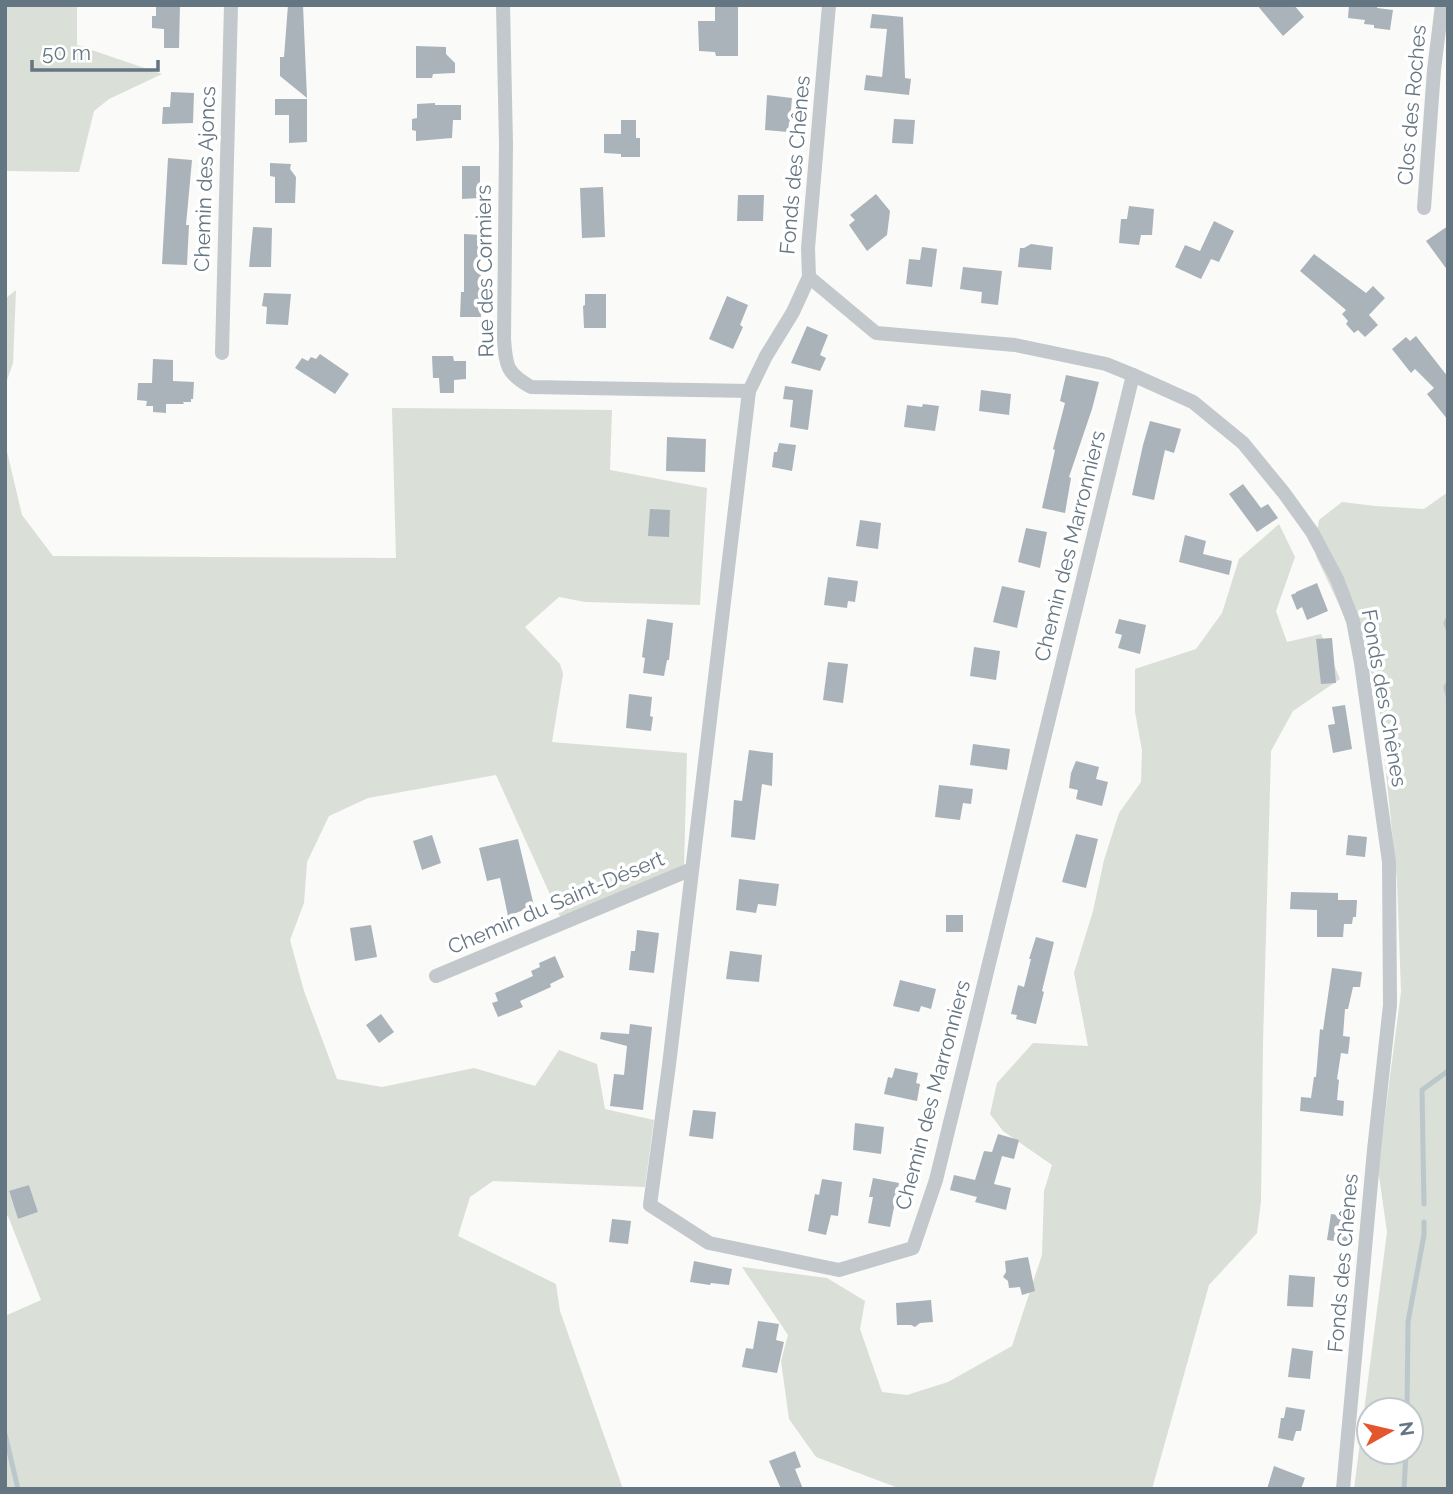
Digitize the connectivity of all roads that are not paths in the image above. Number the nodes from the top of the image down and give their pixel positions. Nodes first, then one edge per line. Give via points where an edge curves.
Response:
1 (230, 5) edge
2 (503, 5) edge
3 (829, 5) edge
4 (1442, 5) edge
5 (1424, 208) dead end
6 (809, 277) junction
7 (222, 353) dead end
8 (1133, 374) junction
9 (749, 391) junction
10 (692, 869) junction
11 (436, 976) dead end
12 (1343, 1489) edge

1 - 7 street, Chemin des Ajoncs
2 - 9 street, Rue des Cormiers via 506,366 531,387
3 - 6 street, Fonds des Chênes
4 - 5 street, Clos des Roches
6 - 8 street, Fonds des Chênes via 876,333 1014,345
6 - 9 street
8 - 10 street, Chemin des Marronniers via 936,1180 913,1248 839,1270 709,1243 650,1205
8 - 12 street, Fonds des Chênes via 1193,402 1244,443 1312,532 1337,579 1357,642 1389,862 1390,1005
9 - 10 street, Chemin des Marronniers
10 - 11 street, Chemin du Saint-Désert

